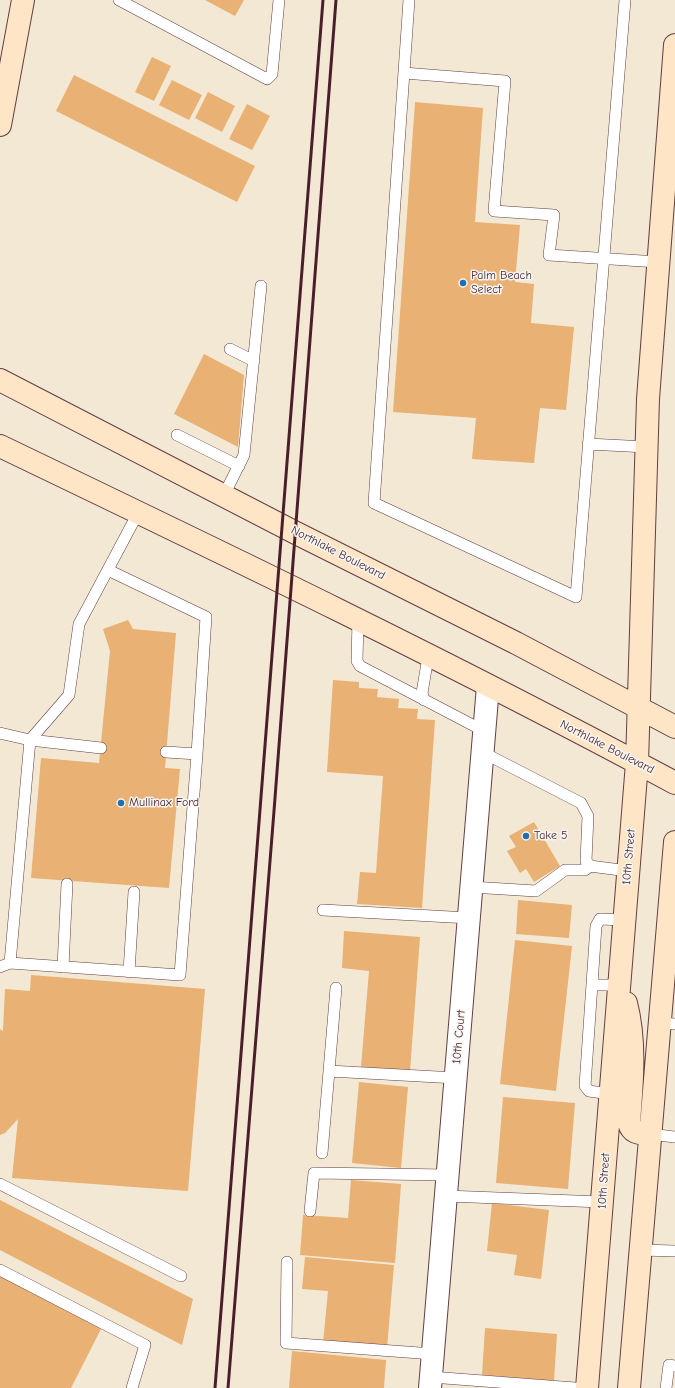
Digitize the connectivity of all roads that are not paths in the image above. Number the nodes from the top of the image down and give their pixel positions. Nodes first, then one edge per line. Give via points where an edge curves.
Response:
1 (23, 0) edge
2 (120, 0) edge
3 (279, 0) edge
4 (409, 0) edge
5 (625, 0) edge
6 (675, 45) edge
7 (5, 63) edge
8 (404, 73) junction
9 (0, 125) edge
10 (672, 136) edge
11 (602, 259) junction
12 (658, 262) junction
13 (261, 286) dead end
14 (230, 349) dead end
15 (254, 360) junction
16 (0, 380) edge
17 (177, 434) dead end
18 (588, 444) junction
19 (0, 446) edge
20 (646, 447) junction
21 (239, 466) junction
22 (224, 495) junction
23 (138, 512) junction
24 (108, 570) junction
25 (358, 622) junction
26 (428, 657) junction
27 (488, 686) junction
28 (424, 700) junction
29 (638, 707) junction
30 (675, 727) edge
31 (0, 733) edge
32 (30, 740) junction
33 (483, 742) junction
34 (101, 748) dead end
35 (166, 752) dead end
36 (197, 754) junction
37 (637, 763) junction
38 (675, 783) edge
39 (675, 842) edge
40 (590, 866) junction
41 (628, 871) junction
42 (67, 884) dead end
43 (471, 887) junction
44 (134, 892) dead end
45 (323, 910) dead end
46 (469, 918) junction
47 (624, 920) junction
48 (5, 965) edge
49 (670, 965) edge
50 (62, 967) junction
51 (129, 972) junction
52 (619, 980) junction
53 (592, 985) junction
54 (336, 988) dead end
55 (667, 1023) edge
56 (329, 1070) junction
57 (456, 1078) junction
58 (610, 1094) junction
59 (650, 1134) junction
60 (675, 1137) edge
61 (322, 1153) dead end
62 (0, 1184) edge
63 (447, 1186) junction
64 (602, 1202) junction
65 (310, 1211) dead end
66 (641, 1250) junction
67 (675, 1251) edge
68 (287, 1262) dead end
69 (0, 1270) edge
70 (181, 1276) dead end
71 (433, 1354) junction
72 (675, 1366) edge
73 (431, 1382) edge
74 (132, 1388) edge
75 (575, 1388) edge
76 (587, 1388) edge
77 (629, 1388) edge
78 (666, 1388) edge

1 - 7 main road
2 - 3 lane via 267,79 272,74
4 - 8 lane
5 - 11 lane
6 - 10 main road, 10th Street
7 - 9 main road
8 - 11 lane via 505,81 494,211 554,215 549,255
8 - 18 lane via 374,503 576,597
10 - 12 main road, 10th Street
11 - 12 lane
11 - 18 lane
12 - 20 main road, 10th Street
13 - 15 lane
14 - 15 lane
15 - 21 lane via 244,454
16 - 22 main road, Northlake Boulevard
17 - 21 lane
18 - 20 lane
19 - 23 main road, Northlake Boulevard
20 - 29 main road, 10th Street
21 - 22 lane
22 - 29 main road, Northlake Boulevard via 516,642
23 - 24 lane
23 - 25 main road, Northlake Boulevard
24 - 32 lane via 80,624 69,695
24 - 36 lane via 206,617
25 - 26 main road, Northlake Boulevard
25 - 28 lane via 357,661 360,666
26 - 27 main road, Northlake Boulevard
26 - 28 lane via 422,693
27 - 33 street, 10th Court
27 - 37 main road, Northlake Boulevard
28 - 33 lane
29 - 30 main road, Northlake Boulevard
29 - 37 main road, 10th Street
31 - 32 lane
32 - 34 lane
32 - 48 lane
33 - 40 lane via 581,803 588,816 586,861
33 - 43 street, 10th Court
35 - 36 lane
36 - 51 lane via 180,975
37 - 38 main road, Northlake Boulevard
37 - 41 main road, 10th Street
39 - 49 main road
40 - 41 lane
40 - 43 lane via 585,870 565,870 536,891
41 - 47 main road, 10th Street
42 - 50 lane
43 - 46 street, 10th Court
44 - 51 lane
45 - 46 lane
46 - 57 street, 10th Court
47 - 52 main road, 10th Street
47 - 53 lane via 600,919 596,926
48 - 50 lane
49 - 55 main road
50 - 51 lane
52 - 53 lane
52 - 58 main road, 10th Street
52 - 59 main road, 10th Street via 628,1011 632,1046 630,1128 635,1133
53 - 58 lane via 585,1086 588,1091
54 - 56 lane
55 - 59 main road
56 - 57 lane
56 - 61 lane
57 - 63 street, 10th Court
58 - 64 main road, 10th Street
59 - 60 lane
59 - 66 main road
62 - 70 lane
63 - 64 lane
63 - 65 lane via 314,1173
63 - 71 street, 10th Court
64 - 76 main road, 10th Street
66 - 67 lane
66 - 77 main road
68 - 71 lane via 286,1343
69 - 74 lane via 145,1345
71 - 73 street, 10th Court
72 - 78 lane via 670,1365
73 - 75 lane

